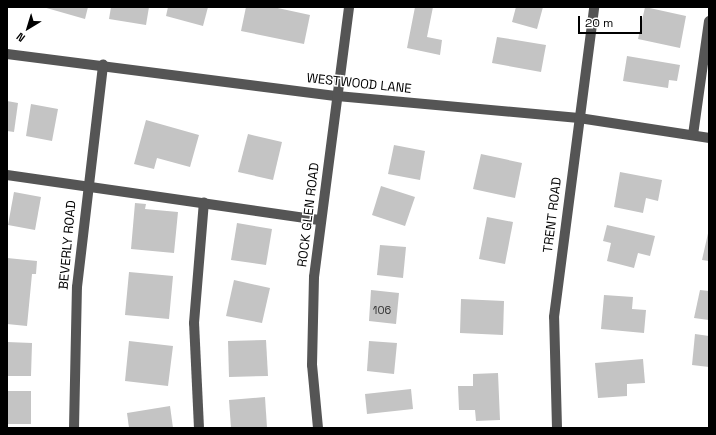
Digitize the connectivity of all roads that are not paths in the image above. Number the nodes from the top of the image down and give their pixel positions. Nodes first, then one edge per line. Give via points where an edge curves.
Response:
1 (349, 7) edge
2 (594, 7) edge
3 (709, 21) edge
4 (7, 54) edge
5 (103, 65) junction
6 (337, 96) junction
7 (579, 118) junction
8 (693, 135) junction
9 (709, 138) edge
10 (7, 175) edge
11 (86, 188) junction
12 (204, 202) junction
13 (322, 220) junction
14 (74, 428) edge
15 (199, 428) edge
16 (318, 428) edge
17 (557, 428) edge

1 - 6 street, ROCK GLEN ROAD
2 - 7 street, TRENT ROAD
3 - 8 street
4 - 5 street, WESTWOOD LANE
5 - 6 street, WESTWOOD LANE
5 - 11 street, BEVERLY ROAD
6 - 7 street, WESTWOOD LANE
6 - 13 street, ROCK GLEN ROAD
7 - 8 street, WESTWOOD LANE
7 - 17 street, TRENT ROAD via 554,317
8 - 9 street, WESTWOOD LANE
10 - 11 street
11 - 12 street
11 - 14 street, BEVERLY ROAD via 77,287
12 - 13 street
12 - 15 street via 194,323
13 - 16 street, ROCK GLEN ROAD via 314,277 312,365

